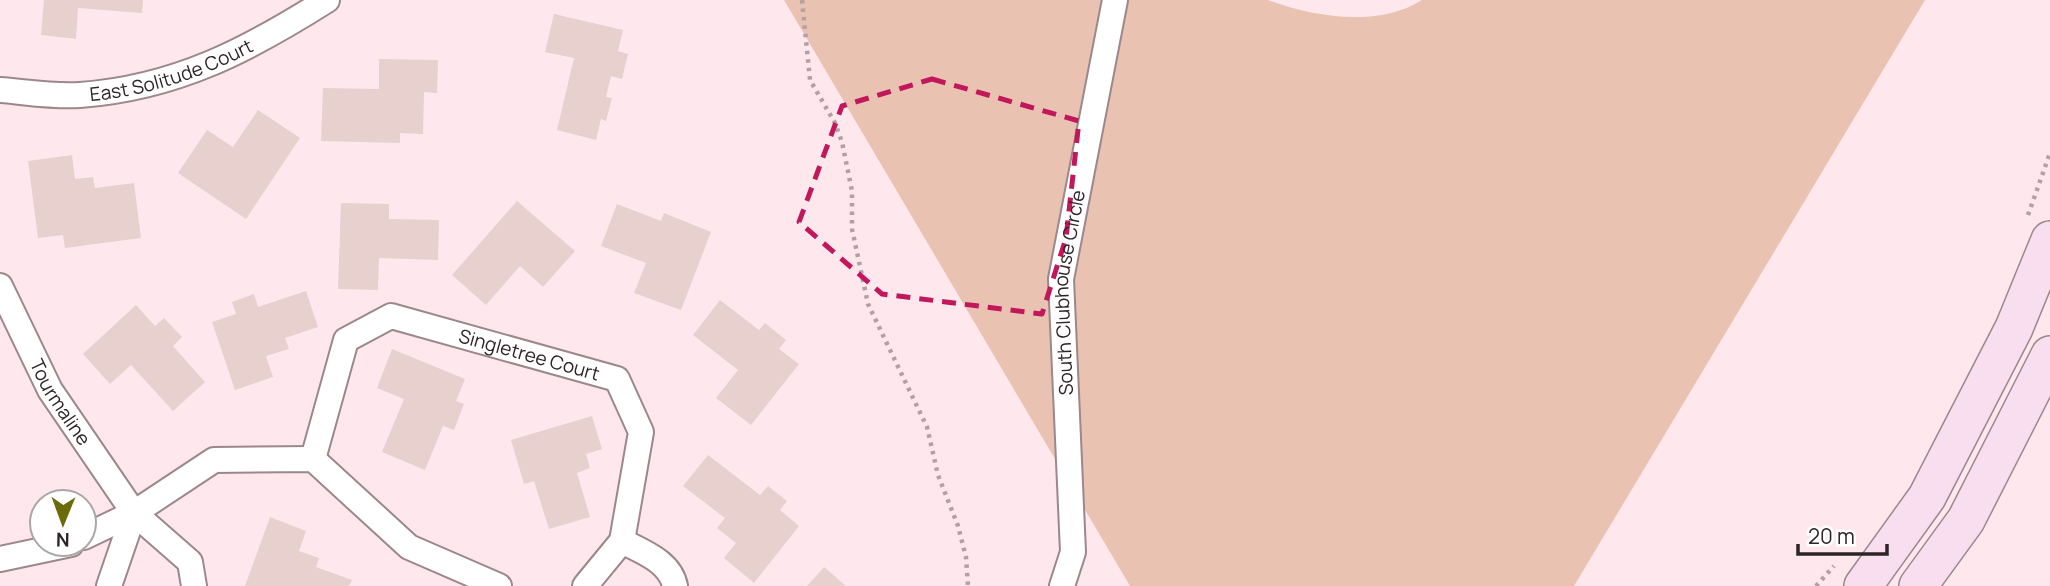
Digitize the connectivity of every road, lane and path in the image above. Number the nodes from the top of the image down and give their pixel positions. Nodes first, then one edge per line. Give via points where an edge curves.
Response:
1 (327, 0) edge
2 (802, 0) edge
3 (1115, 0) edge
4 (0, 90) edge
5 (2050, 240) edge
6 (0, 286) edge
7 (2050, 355) edge
8 (313, 459) junction
9 (134, 513) junction
10 (98, 530) edge
11 (622, 541) junction
12 (28, 553) edge
13 (0, 559) edge
14 (109, 586) edge
15 (194, 586) edge
16 (499, 586) edge
17 (585, 586) edge
18 (675, 586) edge
19 (968, 586) edge
20 (1062, 586) edge
21 (1863, 586) edge
22 (1918, 586) edge

1 - 4 street, East Solitude Court via 256,44 157,84 78,95
2 - 19 path via 810,80 842,142 852,191 852,229 868,304 927,427 937,475 966,557
3 - 20 street, South Clubhouse Circle via 1061,279 1073,552
5 - 21 main road via 2014,328 1927,497
6 - 9 street, Tourmaline via 50,390
7 - 22 main road via 1966,520
8 - 9 street via 214,460
8 - 11 street, Singletree Court via 346,340 391,316 617,379 641,432
8 - 16 street via 409,547
9 - 10 street
9 - 14 street
9 - 15 street, Tourmaline via 190,562
11 - 17 street, Singletree Court
11 - 18 street via 656,559 673,576
12 - 13 street

